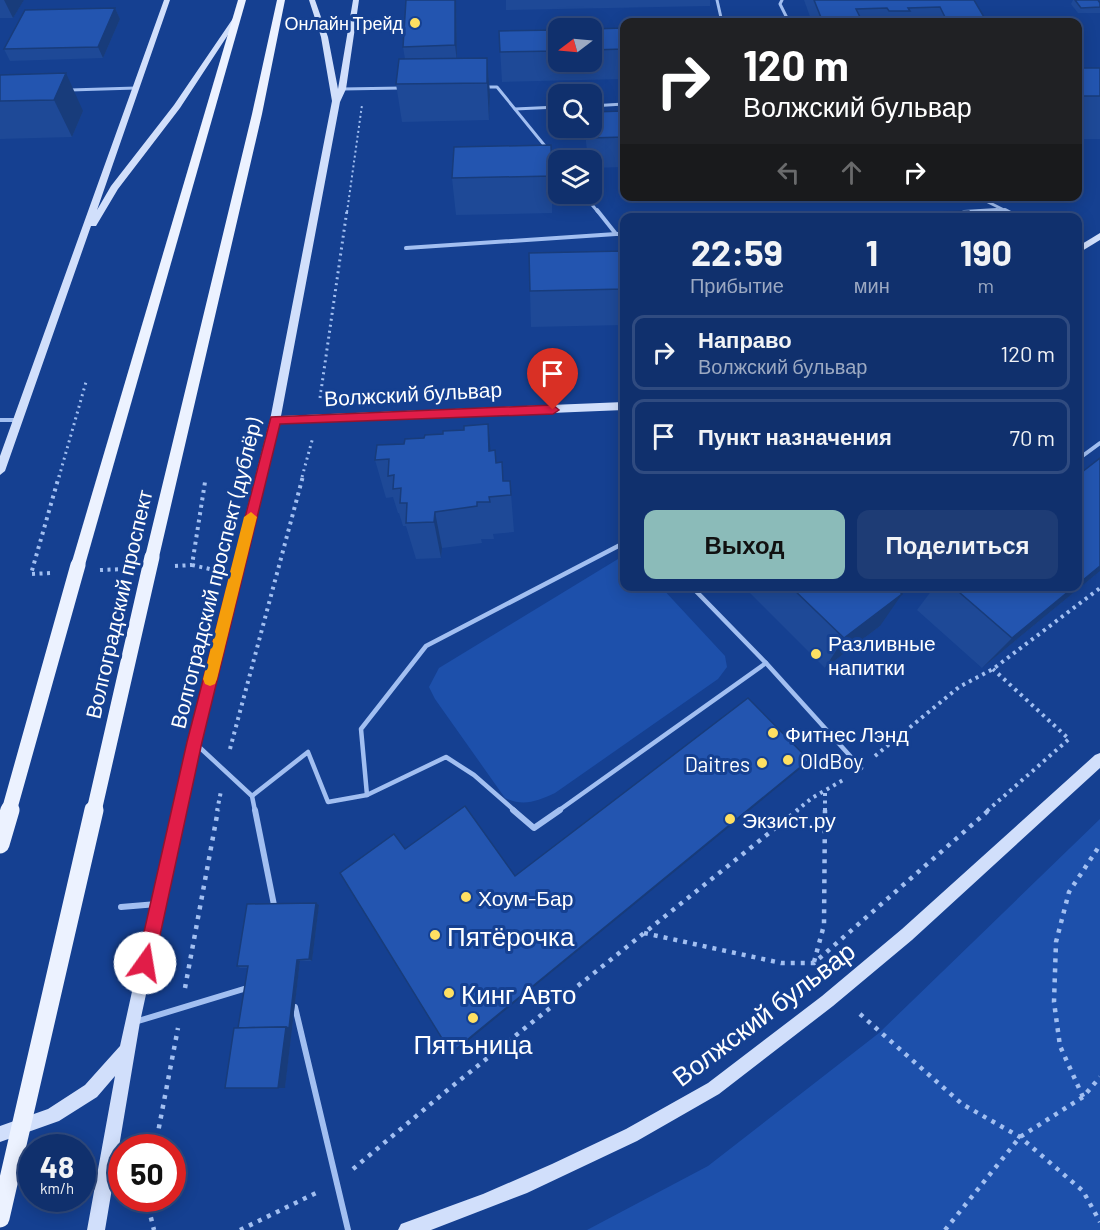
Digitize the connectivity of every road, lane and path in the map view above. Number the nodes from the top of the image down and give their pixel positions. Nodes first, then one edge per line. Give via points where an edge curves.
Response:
1 (167, 0) edge
2 (242, 0) edge
3 (281, 0) edge
4 (312, 0) edge
5 (356, 0) edge
6 (717, 0) edge
7 (782, 0) edge
8 (238, 15) junction
9 (721, 18) edge
10 (787, 18) edge
11 (475, 87) edge
12 (136, 88) junction
13 (364, 88) junction
14 (408, 88) edge
15 (342, 89) junction
16 (62, 90) dead end
17 (336, 102) junction
18 (620, 104) edge
19 (602, 105) edge
20 (548, 107) edge
21 (515, 109) junction
22 (548, 150) edge
23 (986, 201) edge
24 (591, 204) edge
25 (1004, 210) junction
26 (959, 213) edge
27 (1010, 213) edge
28 (616, 234) junction
29 (620, 234) edge
30 (1100, 236) edge
31 (1082, 245) edge
32 (406, 248) dead end
33 (78, 251) junction
34 (620, 406) edge
35 (0, 420) edge
36 (18, 420) junction
37 (275, 420) junction
38 (317, 420) junction
39 (1100, 443) edge
40 (1082, 456) edge
41 (0, 471) edge
42 (620, 545) edge
43 (1100, 588) edge
44 (696, 591) edge
45 (766, 663) junction
46 (993, 669) junction
47 (194, 742) junction
48 (1100, 759) edge
49 (861, 768) junction
50 (225, 771) junction
51 (825, 792) junction
52 (366, 795) junction
53 (252, 796) junction
54 (0, 844) edge
55 (1100, 845) edge
56 (159, 904) junction
57 (121, 906) dead end
58 (274, 906) edge
59 (644, 933) junction
60 (814, 963) junction
61 (249, 988) edge
62 (182, 1007) junction
63 (295, 1007) edge
64 (860, 1014) dead end
65 (132, 1022) junction
66 (127, 1050) junction
67 (1100, 1077) edge
68 (1083, 1097) junction
69 (0, 1134) edge
70 (158, 1134) edge
71 (1020, 1137) junction
72 (336, 1183) junction
73 (150, 1212) edge
74 (0, 1218) edge
75 (1100, 1222) edge
76 (96, 1230) edge
77 (154, 1230) edge
78 (240, 1230) edge
79 (348, 1230) edge
80 (406, 1230) edge
81 (945, 1230) edge

1 - 12 main road
2 - 8 main road, Волгоградский проспект
3 - 74 main road, Волгоградский проспект, bridge
4 - 17 main road, Волгоградский проспект (дублёр) via 329,49
5 - 15 main road, Волгоградский проспект (дублёр)
6 - 9 lane
7 - 10 lane
8 - 33 main road via 177,106 114,188
8 - 54 main road, Волгоградский проспект, bridge
11 - 21 lane via 497,87
12 - 16 lane
12 - 33 main road
13 - 14 lane
13 - 15 lane
13 - 38 path
15 - 17 main road, Волгоградский проспект (дублёр)
17 - 37 main road, Волгоградский проспект (дублёр)
18 - 19 lane
20 - 21 lane
21 - 22 lane
23 - 25 lane
24 - 28 lane
25 - 26 lane
25 - 27 lane
28 - 29 lane
28 - 32 lane
30 - 31 main road
33 - 36 main road
34 - 38 main road, Волжский бульвар
35 - 36 lane
36 - 41 main road
37 - 38 main road, Волжский бульвар
37 - 47 main road, Волгоградский проспект (дублёр)
38 - 50 path
39 - 40 lane
42 - 52 lane via 426,646 361,729
43 - 46 path
44 - 45 lane
45 - 49 lane
45 - 52 lane via 534,828 474,775 446,757
46 - 49 path via 959,687
46 - 60 path via 1069,739
47 - 50 lane
47 - 56 main road, Волгоградский проспект (дублёр)
48 - 80 main road, Волжский бульвар via 980,871 839,993 704,1094 596,1152 485,1203
49 - 51 path
50 - 53 lane
50 - 62 path
51 - 59 path via 812,798
51 - 60 path via 824,925
52 - 53 lane via 328,802 308,752
53 - 58 lane
55 - 68 path via 1069,892 1056,942 1054,1002 1060,1046
56 - 57 lane
56 - 65 main road, Волгоградский проспект (дублёр)
59 - 60 path via 781,963
59 - 72 path
61 - 62 lane
62 - 65 lane
62 - 70 path
63 - 72 lane
64 - 71 path via 962,1104
65 - 66 main road, Волгоградский проспект (дублёр)
66 - 69 main road via 91,1091 53,1115
66 - 76 main road, Волгоградский проспект (дублёр)
67 - 68 path
68 - 71 path
71 - 75 path via 1083,1191
71 - 81 path
72 - 78 path
72 - 79 lane
73 - 77 path

